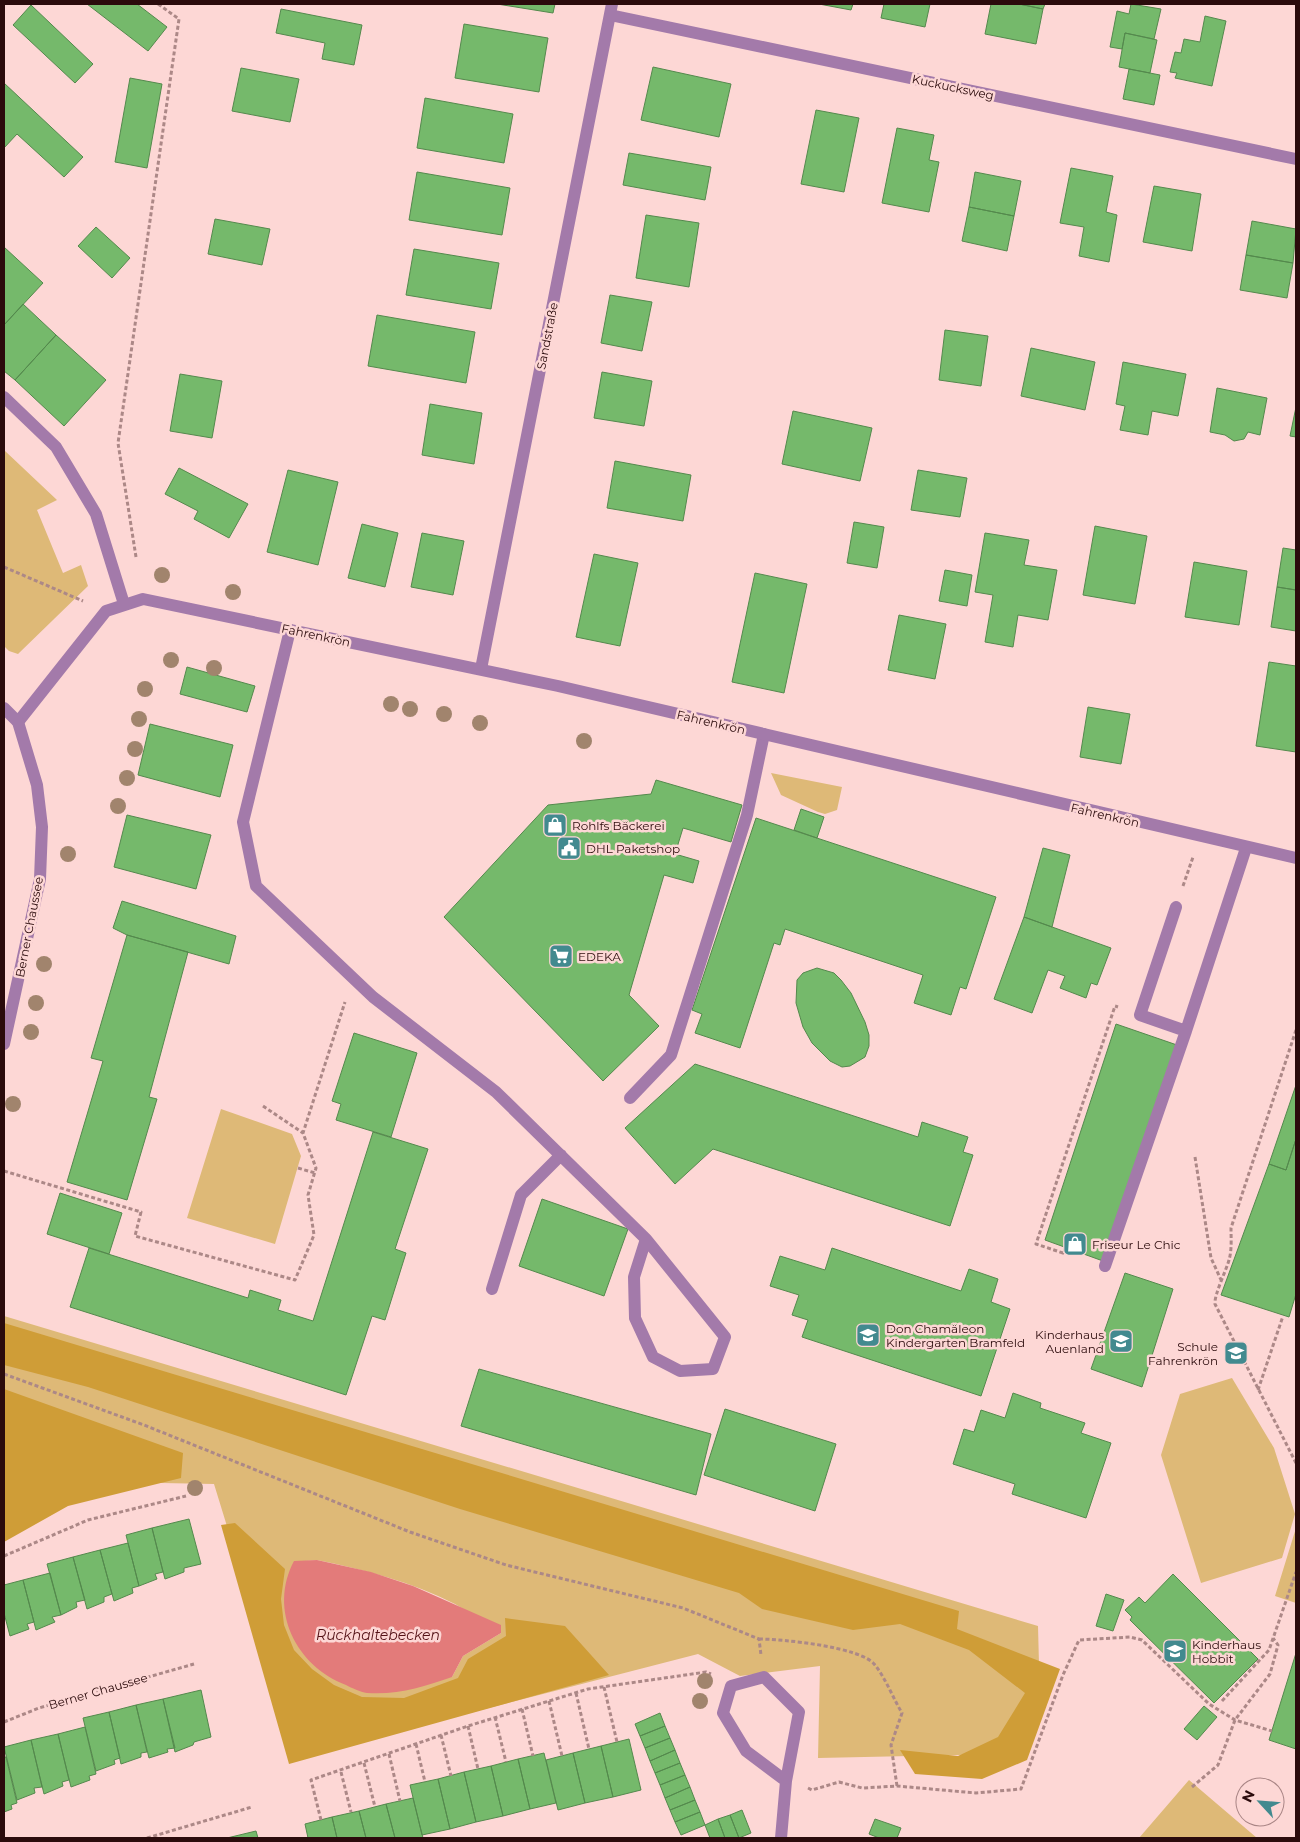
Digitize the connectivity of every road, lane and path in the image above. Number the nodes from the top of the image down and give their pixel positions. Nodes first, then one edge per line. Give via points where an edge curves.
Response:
1 (158, 4) edge
2 (611, 9) edge
3 (1296, 159) edge
4 (4, 397) edge
5 (137, 560) dead end
6 (4, 567) edge
7 (124, 604) junction
8 (106, 612) junction
9 (290, 630) junction
10 (481, 669) junction
11 (4, 708) edge
12 (18, 722) junction
13 (764, 734) junction
14 (1199, 837) junction
15 (1246, 848) junction
16 (1296, 858) edge
17 (1176, 907) joint
18 (353, 978) junction
19 (1140, 1015) junction
20 (1296, 1030) edge
21 (1186, 1031) junction
22 (4, 1044) edge
23 (630, 1098) dead end
24 (263, 1106) dead end
25 (303, 1133) junction
26 (561, 1156) junction
27 (1195, 1157) dead end
28 (298, 1168) dead end
29 (4, 1171) edge
30 (315, 1173) junction
31 (646, 1239) junction
32 (1066, 1247) dead end
33 (1105, 1266) dead end
34 (1222, 1283) junction
35 (492, 1289) dead end
36 (1283, 1316) dead end
37 (4, 1374) edge
38 (1258, 1390) junction
39 (1296, 1463) edge
40 (186, 1496) dead end
41 (4, 1556) edge
42 (1296, 1572) edge
43 (1273, 1638) junction
44 (759, 1639) junction
45 (194, 1664) dead end
46 (764, 1678) junction
47 (731, 1686) junction
48 (604, 1687) junction
49 (576, 1693) junction
50 (549, 1701) junction
51 (1222, 1701) dead end
52 (522, 1709) junction
53 (495, 1717) junction
54 (1234, 1720) junction
55 (4, 1722) edge
56 (468, 1726) junction
57 (1272, 1731) dead end
58 (441, 1736) junction
59 (617, 1742) dead end
60 (416, 1744) junction
61 (589, 1749) dead end
62 (389, 1754) junction
63 (533, 1756) dead end
64 (562, 1756) dead end
65 (506, 1762) dead end
66 (364, 1763) junction
67 (478, 1769) dead end
68 (341, 1772) junction
69 (451, 1776) dead end
70 (786, 1781) junction
71 (425, 1782) dead end
72 (897, 1786) junction
73 (1192, 1787) dead end
74 (400, 1801) dead end
75 (252, 1807) dead end
76 (374, 1807) dead end
77 (351, 1812) dead end
78 (321, 1820) dead end
79 (147, 1838) edge
80 (781, 1838) edge

1 - 5 path via 179,19 118,443
2 - 3 street, Kuckucksweg
2 - 10 street, Sandstraße
4 - 7 street via 56,446 81,488 96,514
6 - 8 path
7 - 8 street, Fahrenkrön
7 - 9 street, Fahrenkrön via 143,599
8 - 12 street, Fahrenkrön
9 - 10 street, Fahrenkrön
9 - 18 street via 243,822 256,886
10 - 13 street, Fahrenkrön
11 - 12 street
12 - 22 street, Berner Chaussee via 37,785 42,836 40,879
13 - 14 street, Fahrenkrön
13 - 23 street via 746,815 671,1055
14 - 15 street, Fahrenkrön
14 - 17 path
15 - 16 street, Fahrenkrön
15 - 21 street
17 - 19 street
18 - 25 path
18 - 26 street via 496,1092
19 - 21 street
19 - 32 path via 1115,1006 1036,1244 1063,1253
20 - 34 path via 1231,1228 1230,1257
21 - 33 street
24 - 25 path
25 - 30 path
26 - 31 street
26 - 35 street via 522,1195
27 - 34 path via 1210,1258
28 - 30 path
29 - 30 path via 141,1212 135,1236 295,1280 314,1235 308,1195
31 - 31 street via 634,1277 634,1318 653,1357 680,1371 713,1369 725,1337
34 - 38 path via 1214,1298 1215,1304
36 - 38 path
37 - 44 path via 506,1566 683,1608
38 - 39 path
40 - 41 path via 88,1520
42 - 43 path
43 - 51 path via 1269,1650
43 - 54 path via 1278,1645 1270,1674
44 - 46 path
44 - 72 path via 841,1649 874,1663 902,1713 891,1745
45 - 55 path, Berner Chaussee via 39,1708
46 - 47 street
46 - 70 street via 799,1712
47 - 48 path via 706,1672
47 - 70 street via 724,1713 746,1751
48 - 49 path
48 - 59 path
49 - 50 path
49 - 61 path
50 - 52 path
50 - 64 path
52 - 53 path
52 - 63 path
53 - 56 path
53 - 65 path
54 - 57 path
54 - 72 path via 1209,1704 1142,1640 1130,1637 1080,1640 1063,1675 1021,1789 976,1793
54 - 73 path via 1218,1765
56 - 58 path
56 - 67 path
58 - 60 path
58 - 69 path
60 - 62 path
60 - 71 path
62 - 66 path
62 - 74 path
66 - 68 path
66 - 76 path
68 - 77 path
68 - 78 path via 311,1780
70 - 72 path via 812,1790 839,1782 862,1788
70 - 80 street
75 - 79 path

